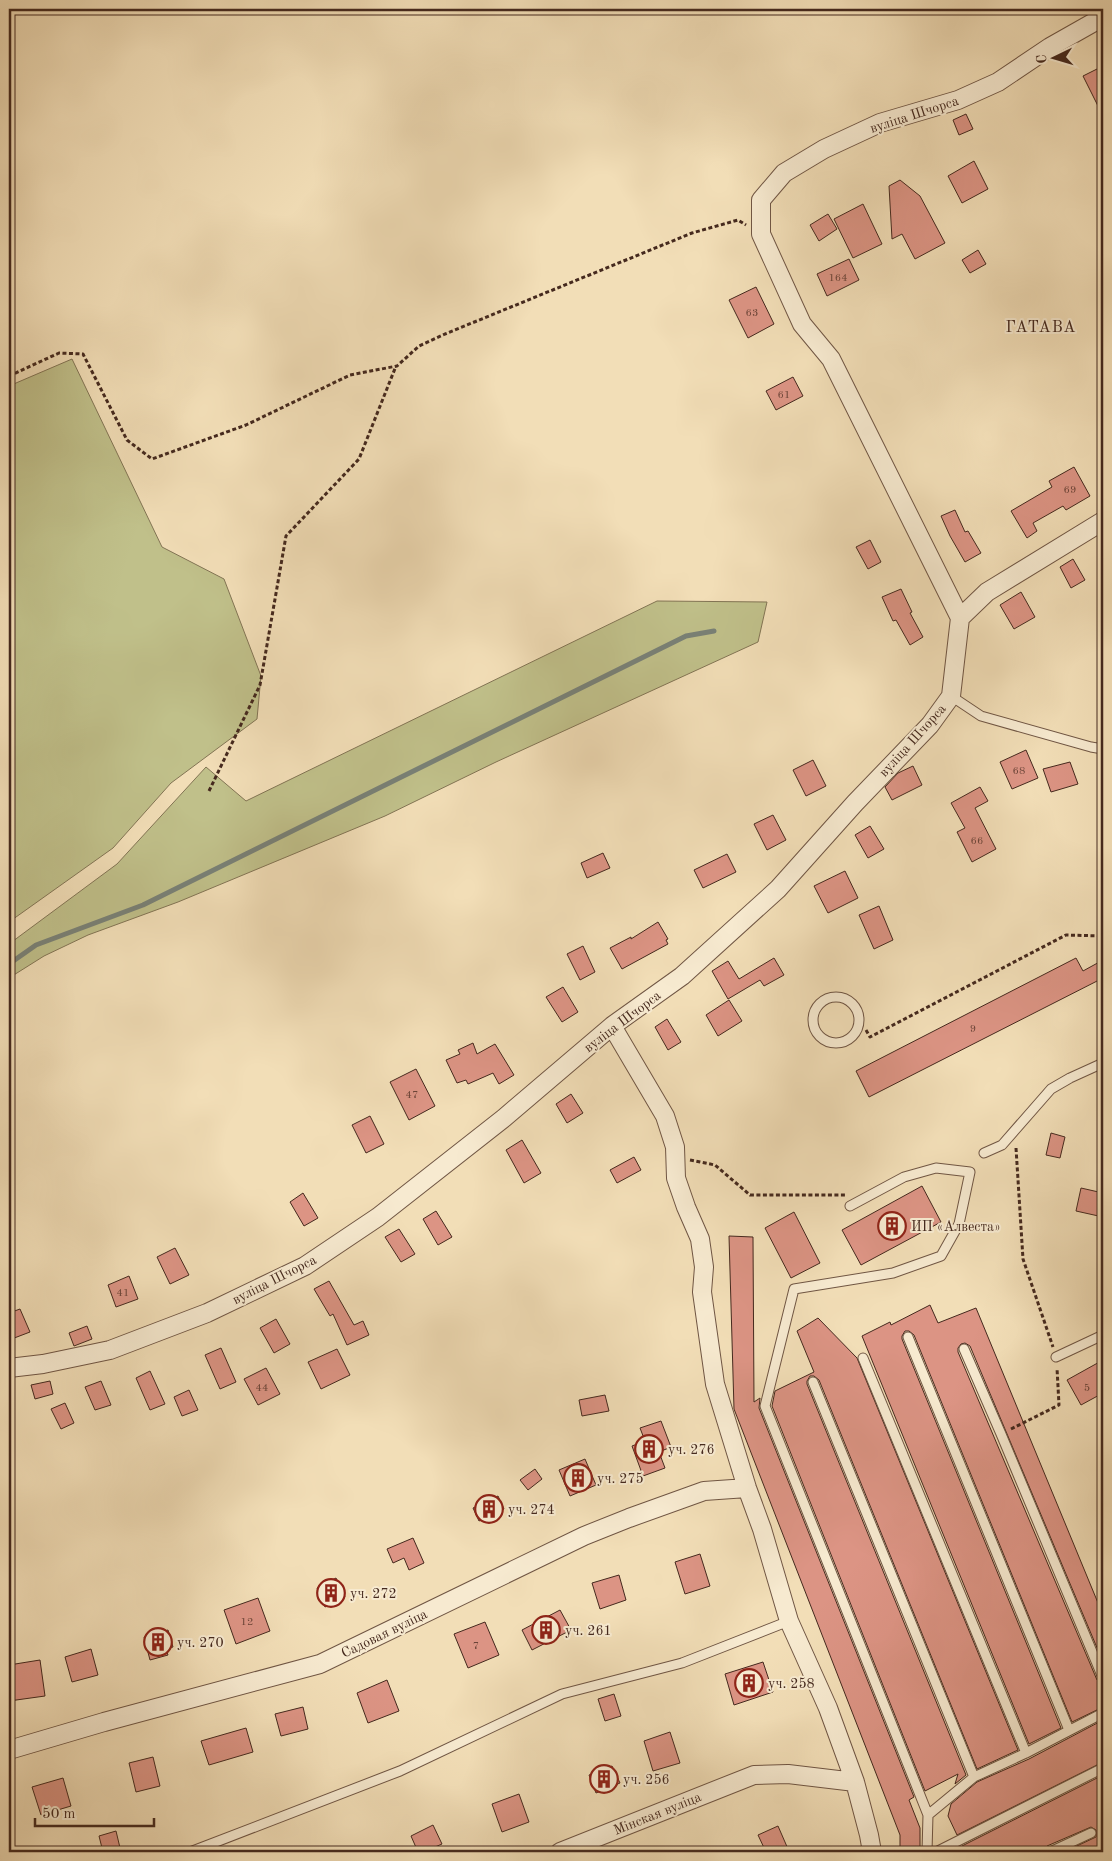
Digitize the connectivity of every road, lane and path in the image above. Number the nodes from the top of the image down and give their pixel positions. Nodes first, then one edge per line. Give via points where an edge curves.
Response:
1 (1103, 17) edge
2 (761, 234) junction
3 (397, 366) junction
4 (9, 376) edge
5 (1103, 521) edge
6 (960, 618) junction
7 (951, 696) junction
8 (1103, 749) edge
9 (209, 791) dead end
10 (1103, 936) edge
11 (612, 1026) junction
12 (866, 1030) dead end
13 (841, 1043) joint
14 (1103, 1063) edge
15 (1014, 1131) junction
16 (984, 1153) dead end
17 (676, 1157) junction
18 (871, 1195) junction
19 (850, 1206) dead end
20 (1103, 1335) edge
21 (908, 1337) dead end
22 (964, 1349) dead end
23 (1056, 1357) junction
24 (863, 1358) dead end
25 (9, 1368) edge
26 (813, 1382) dead end
27 (1001, 1434) junction
28 (747, 1488) junction
29 (789, 1621) junction
30 (1103, 1678) edge
31 (1103, 1713) edge
32 (1069, 1730) junction
33 (9, 1750) edge
34 (1026, 1753) junction
35 (1103, 1768) edge
36 (974, 1777) junction
37 (855, 1782) junction
38 (928, 1815) junction
39 (1091, 1833) dead end
40 (190, 1852) edge
41 (560, 1852) edge
42 (872, 1852) edge
43 (928, 1852) edge
44 (936, 1852) edge
45 (1050, 1852) edge

1 - 2 street, вуліца Шчорса via 998,82 958,100 880,123 824,149 784,173 761,200
2 - 3 path via 738,220 692,233 445,334 419,346
2 - 6 street via 802,324 831,359
3 - 4 path via 350,375 246,425 152,458 127,440 82,354 59,353
3 - 9 path via 359,459 286,536 260,685
5 - 6 street via 987,592
6 - 7 street, вуліца Шчорса
7 - 8 lane via 981,716
7 - 11 street, вуліца Шчорса via 930,725 778,889 682,976
10 - 12 path via 1066,934 870,1037
11 - 17 street via 665,1116 676,1147
11 - 25 street, вуліца Шчорса via 504,1118 378,1217 305,1266 206,1313 110,1350
13 - 13 lane via 833,1044 822,1039 813,1025 816,1008 826,999 835,997 849,1001 859,1016 856,1032
14 - 15 lane via 1052,1089
15 - 16 lane via 1002,1145
15 - 23 path via 1023,1259
17 - 18 path via 715,1165 750,1195
17 - 28 street via 676,1178 700,1239 704,1267 702,1292 715,1384
18 - 19 lane
18 - 38 lane via 904,1177 936,1168 970,1172 959,1224 941,1256 893,1273 794,1289 765,1406
20 - 23 lane
21 - 32 lane
22 - 27 lane
23 - 27 path via 1059,1405
24 - 34 lane
26 - 36 lane
27 - 30 lane
28 - 29 street
28 - 33 street, Садовая вуліца via 704,1491 584,1536 320,1664
29 - 37 street via 828,1708
29 - 40 lane via 682,1663 562,1694 400,1771
31 - 32 lane
32 - 34 lane
34 - 36 lane
35 - 44 lane
36 - 38 lane
37 - 41 street, Мінская вуліца via 788,1774 754,1775
37 - 42 street
38 - 43 lane
39 - 45 lane

